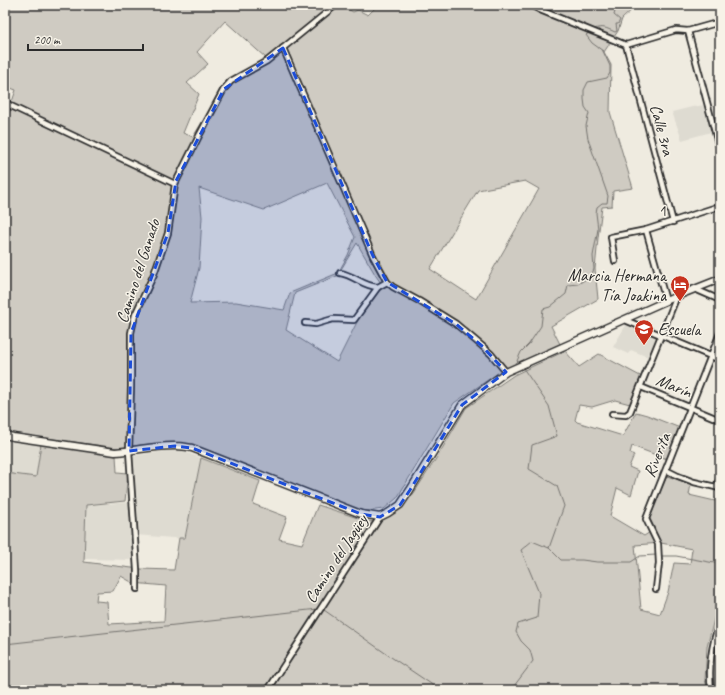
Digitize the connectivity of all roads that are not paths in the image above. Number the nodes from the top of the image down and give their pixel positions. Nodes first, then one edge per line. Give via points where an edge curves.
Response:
1 (336, 5) edge
2 (531, 5) edge
3 (720, 22) edge
4 (688, 31) junction
5 (626, 45) junction
6 (283, 48) junction
7 (5, 100) edge
8 (8, 105) junction
9 (5, 112) edge
10 (720, 151) edge
11 (175, 184) junction
12 (720, 206) edge
13 (673, 222) junction
14 (646, 230) junction
15 (615, 261) dead end
16 (340, 273) dead end
17 (720, 279) edge
18 (387, 282) junction
19 (378, 287) junction
20 (695, 289) junction
21 (677, 296) junction
22 (720, 300) edge
23 (666, 301) junction
24 (625, 320) junction
25 (305, 323) dead end
26 (720, 333) edge
27 (661, 336) junction
28 (711, 356) junction
29 (720, 360) edge
30 (506, 372) junction
31 (641, 387) junction
32 (691, 407) junction
33 (612, 414) dead end
34 (720, 420) edge
35 (5, 435) edge
36 (129, 451) junction
37 (666, 470) junction
38 (720, 478) edge
39 (718, 488) edge
40 (380, 517) junction
41 (137, 589) dead end
42 (656, 589) dead end
43 (720, 621) edge
44 (268, 690) edge
45 (711, 690) edge

1 - 6 street, Camino del Ganado
2 - 5 street
3 - 4 street
4 - 5 street via 676,30
4 - 10 street
5 - 13 street, Calle 3ra
6 - 11 street, Camino del Ganado via 267,61 231,81 224,89
6 - 18 street via 373,256
7 - 8 street
8 - 9 street
8 - 11 street
11 - 36 street, Camino del Ganado via 168,232 154,274 135,315 131,333
12 - 13 street, 1
13 - 14 street, 1
14 - 15 street, 1 via 611,237
14 - 23 street
16 - 19 street
17 - 20 street, Camino del Jagüey
18 - 19 street
18 - 30 street via 456,324 491,354
19 - 25 street via 354,320 333,318 316,324
20 - 21 street, Camino del Jagüey
20 - 22 street
21 - 23 street, Camino del Jagüey
21 - 27 street
23 - 24 street, Camino del Jagüey
24 - 27 street
24 - 30 street, Camino del Jagüey
26 - 28 street, Riverita
27 - 28 street
27 - 31 street
28 - 29 street
28 - 32 street, Riverita
30 - 40 street, Camino del Jagüey via 462,405 400,504
31 - 32 street, Marín
31 - 33 street via 626,416
32 - 34 street, Marín
32 - 37 street, Riverita
35 - 36 street via 115,452
36 - 40 street via 154,447 192,448 361,514
36 - 41 street, Camino del Ganado
37 - 39 street via 694,482
37 - 42 street, Riverita via 646,518 658,544
38 - 39 street
40 - 44 street, Camino del Jagüey
43 - 45 street via 711,658

